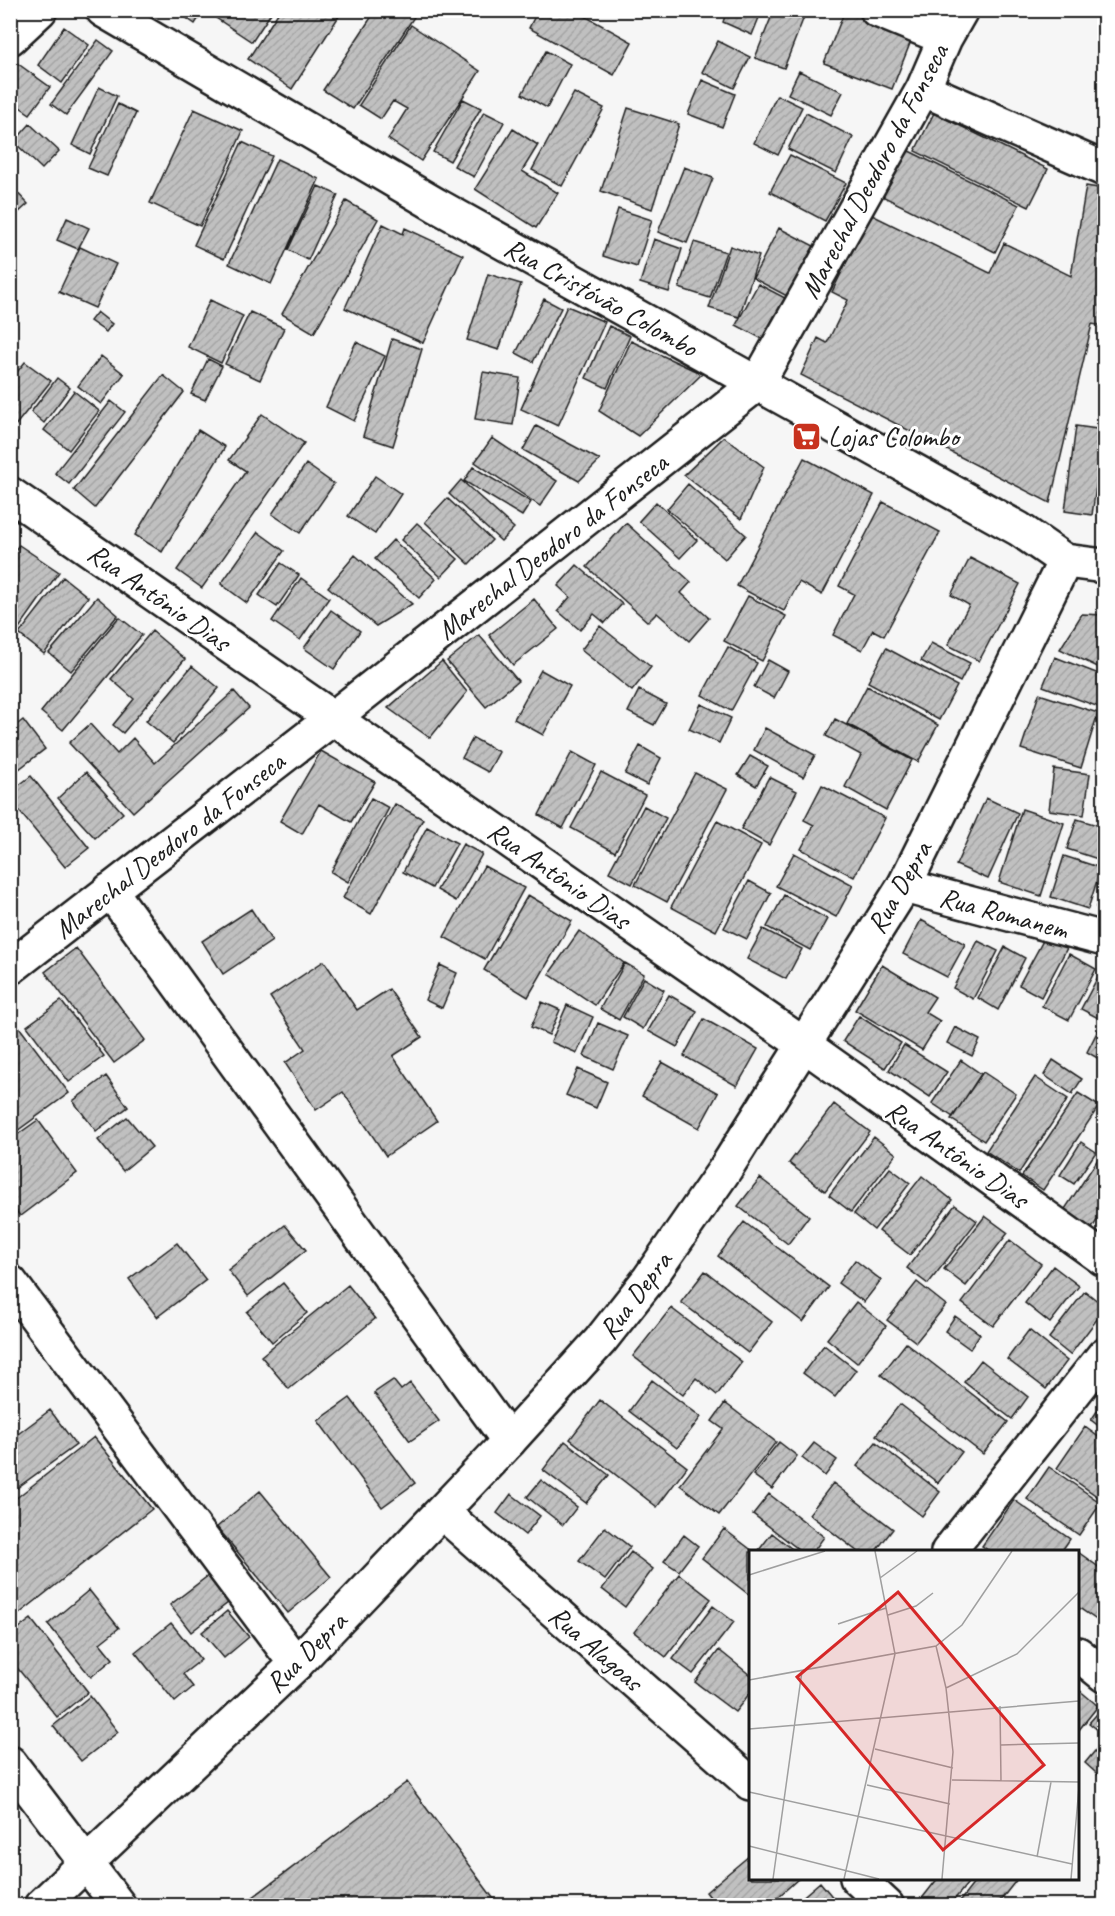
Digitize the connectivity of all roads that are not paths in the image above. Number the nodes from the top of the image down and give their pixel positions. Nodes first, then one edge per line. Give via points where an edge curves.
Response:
1 (40, 10) edge
2 (103, 10) edge
3 (877, 10) edge
4 (961, 10) edge
5 (10, 38) edge
6 (945, 38) junction
7 (923, 89) junction
8 (1104, 169) edge
9 (757, 384) junction
10 (10, 494) edge
11 (1065, 561) junction
12 (1104, 566) edge
13 (333, 718) junction
14 (904, 886) junction
15 (110, 890) junction
16 (1104, 939) edge
17 (10, 968) edge
18 (802, 1044) junction
19 (1104, 1259) edge
20 (10, 1282) edge
21 (1104, 1355) edge
22 (509, 1441) junction
23 (442, 1512) junction
24 (949, 1550) edge
25 (1079, 1656) edge
26 (296, 1664) junction
27 (1104, 1675) edge
28 (10, 1763) edge
29 (749, 1782) edge
30 (86, 1863) junction
31 (859, 1880) edge
32 (41, 1905) edge
33 (119, 1905) edge
34 (887, 1905) edge

1 - 5 street
2 - 9 street, Rua Cristóvão Colombo via 436,205
3 - 6 street
4 - 6 street, Marechal Deodoro da Fonseca
6 - 7 street, Marechal Deodoro da Fonseca
7 - 8 street
7 - 9 street, Marechal Deodoro da Fonseca
9 - 11 street, Rua Cristóvão Colombo via 1019,529
9 - 13 street, Marechal Deodoro da Fonseca
10 - 13 street, Rua Antônio Dias
11 - 12 street, Rua Cristóvão Colombo
11 - 14 street, Rua Depra
13 - 15 street, Marechal Deodoro da Fonseca
13 - 18 street, Rua Antônio Dias
14 - 16 street, Rua Romanem
14 - 18 street, Rua Depra
15 - 17 street, Marechal Deodoro da Fonseca
15 - 22 street
18 - 19 street, Rua Antônio Dias
18 - 22 street, Rua Depra via 726,1168 649,1279 600,1341
20 - 26 street
21 - 24 street
22 - 23 street, Rua Depra
23 - 26 street, Rua Depra
23 - 29 street, Rua Alagoas
25 - 27 street
26 - 30 street, Rua Depra
28 - 30 street
30 - 32 street, Rua Depra
30 - 33 street
31 - 34 street

